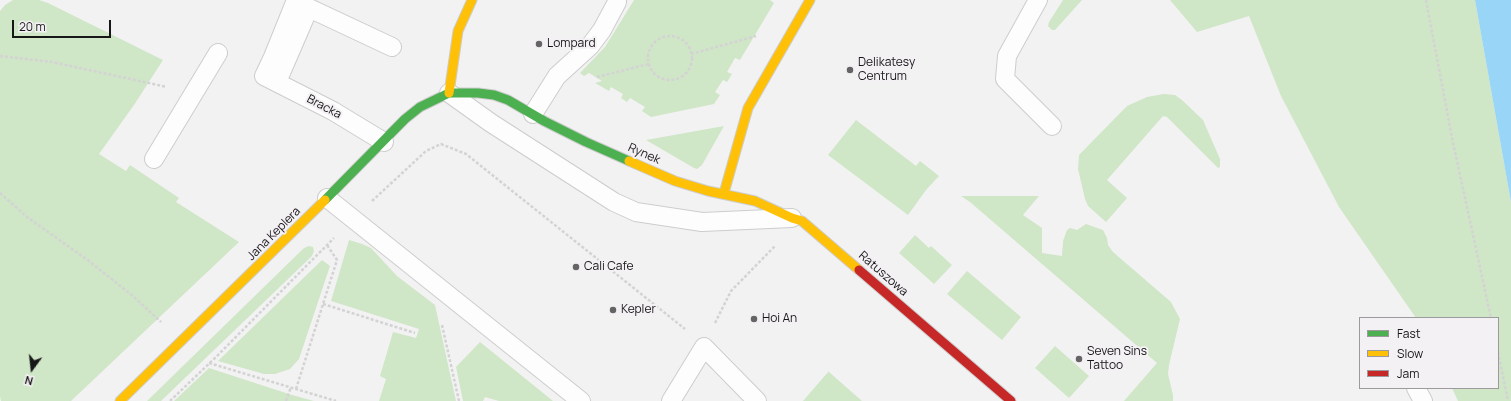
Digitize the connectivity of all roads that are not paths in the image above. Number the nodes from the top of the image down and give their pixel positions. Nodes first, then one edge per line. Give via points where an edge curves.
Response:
1 (296, 0) edge
2 (472, 0) edge
3 (810, 0) edge
4 (1038, 0) edge
5 (617, 2) dead end
6 (392, 47) dead end
7 (218, 53) dead end
8 (270, 79) junction
9 (449, 93) junction
10 (533, 114) junction
11 (1052, 126) dead end
12 (384, 142) junction
13 (154, 159) dead end
14 (724, 193) junction
15 (327, 198) junction
16 (792, 218) junction
17 (1417, 389) edge
18 (120, 401) edge
19 (581, 401) edge
20 (671, 401) edge
21 (756, 401) edge
22 (1011, 401) edge
23 (1423, 401) edge

1 - 8 lane via 273,57
2 - 9 street via 458,31
3 - 14 street via 748,108
4 - 11 lane via 1007,56 1005,79
5 - 10 lane via 590,46 558,76
6 - 8 lane via 309,8
7 - 13 lane
8 - 12 lane, Bracka
9 - 10 street, Rynek via 494,95
9 - 12 street, Jana Keplera via 420,107
9 - 16 lane via 614,202 636,212 702,222
10 - 14 street, Rynek via 586,142 675,181
12 - 15 street, Jana Keplera
14 - 16 street, Ratuszowa via 755,201
15 - 18 street, Jana Keplera
15 - 19 lane
16 - 22 street, Ratuszowa via 802,221
17 - 23 lane
20 - 21 lane via 704,347

